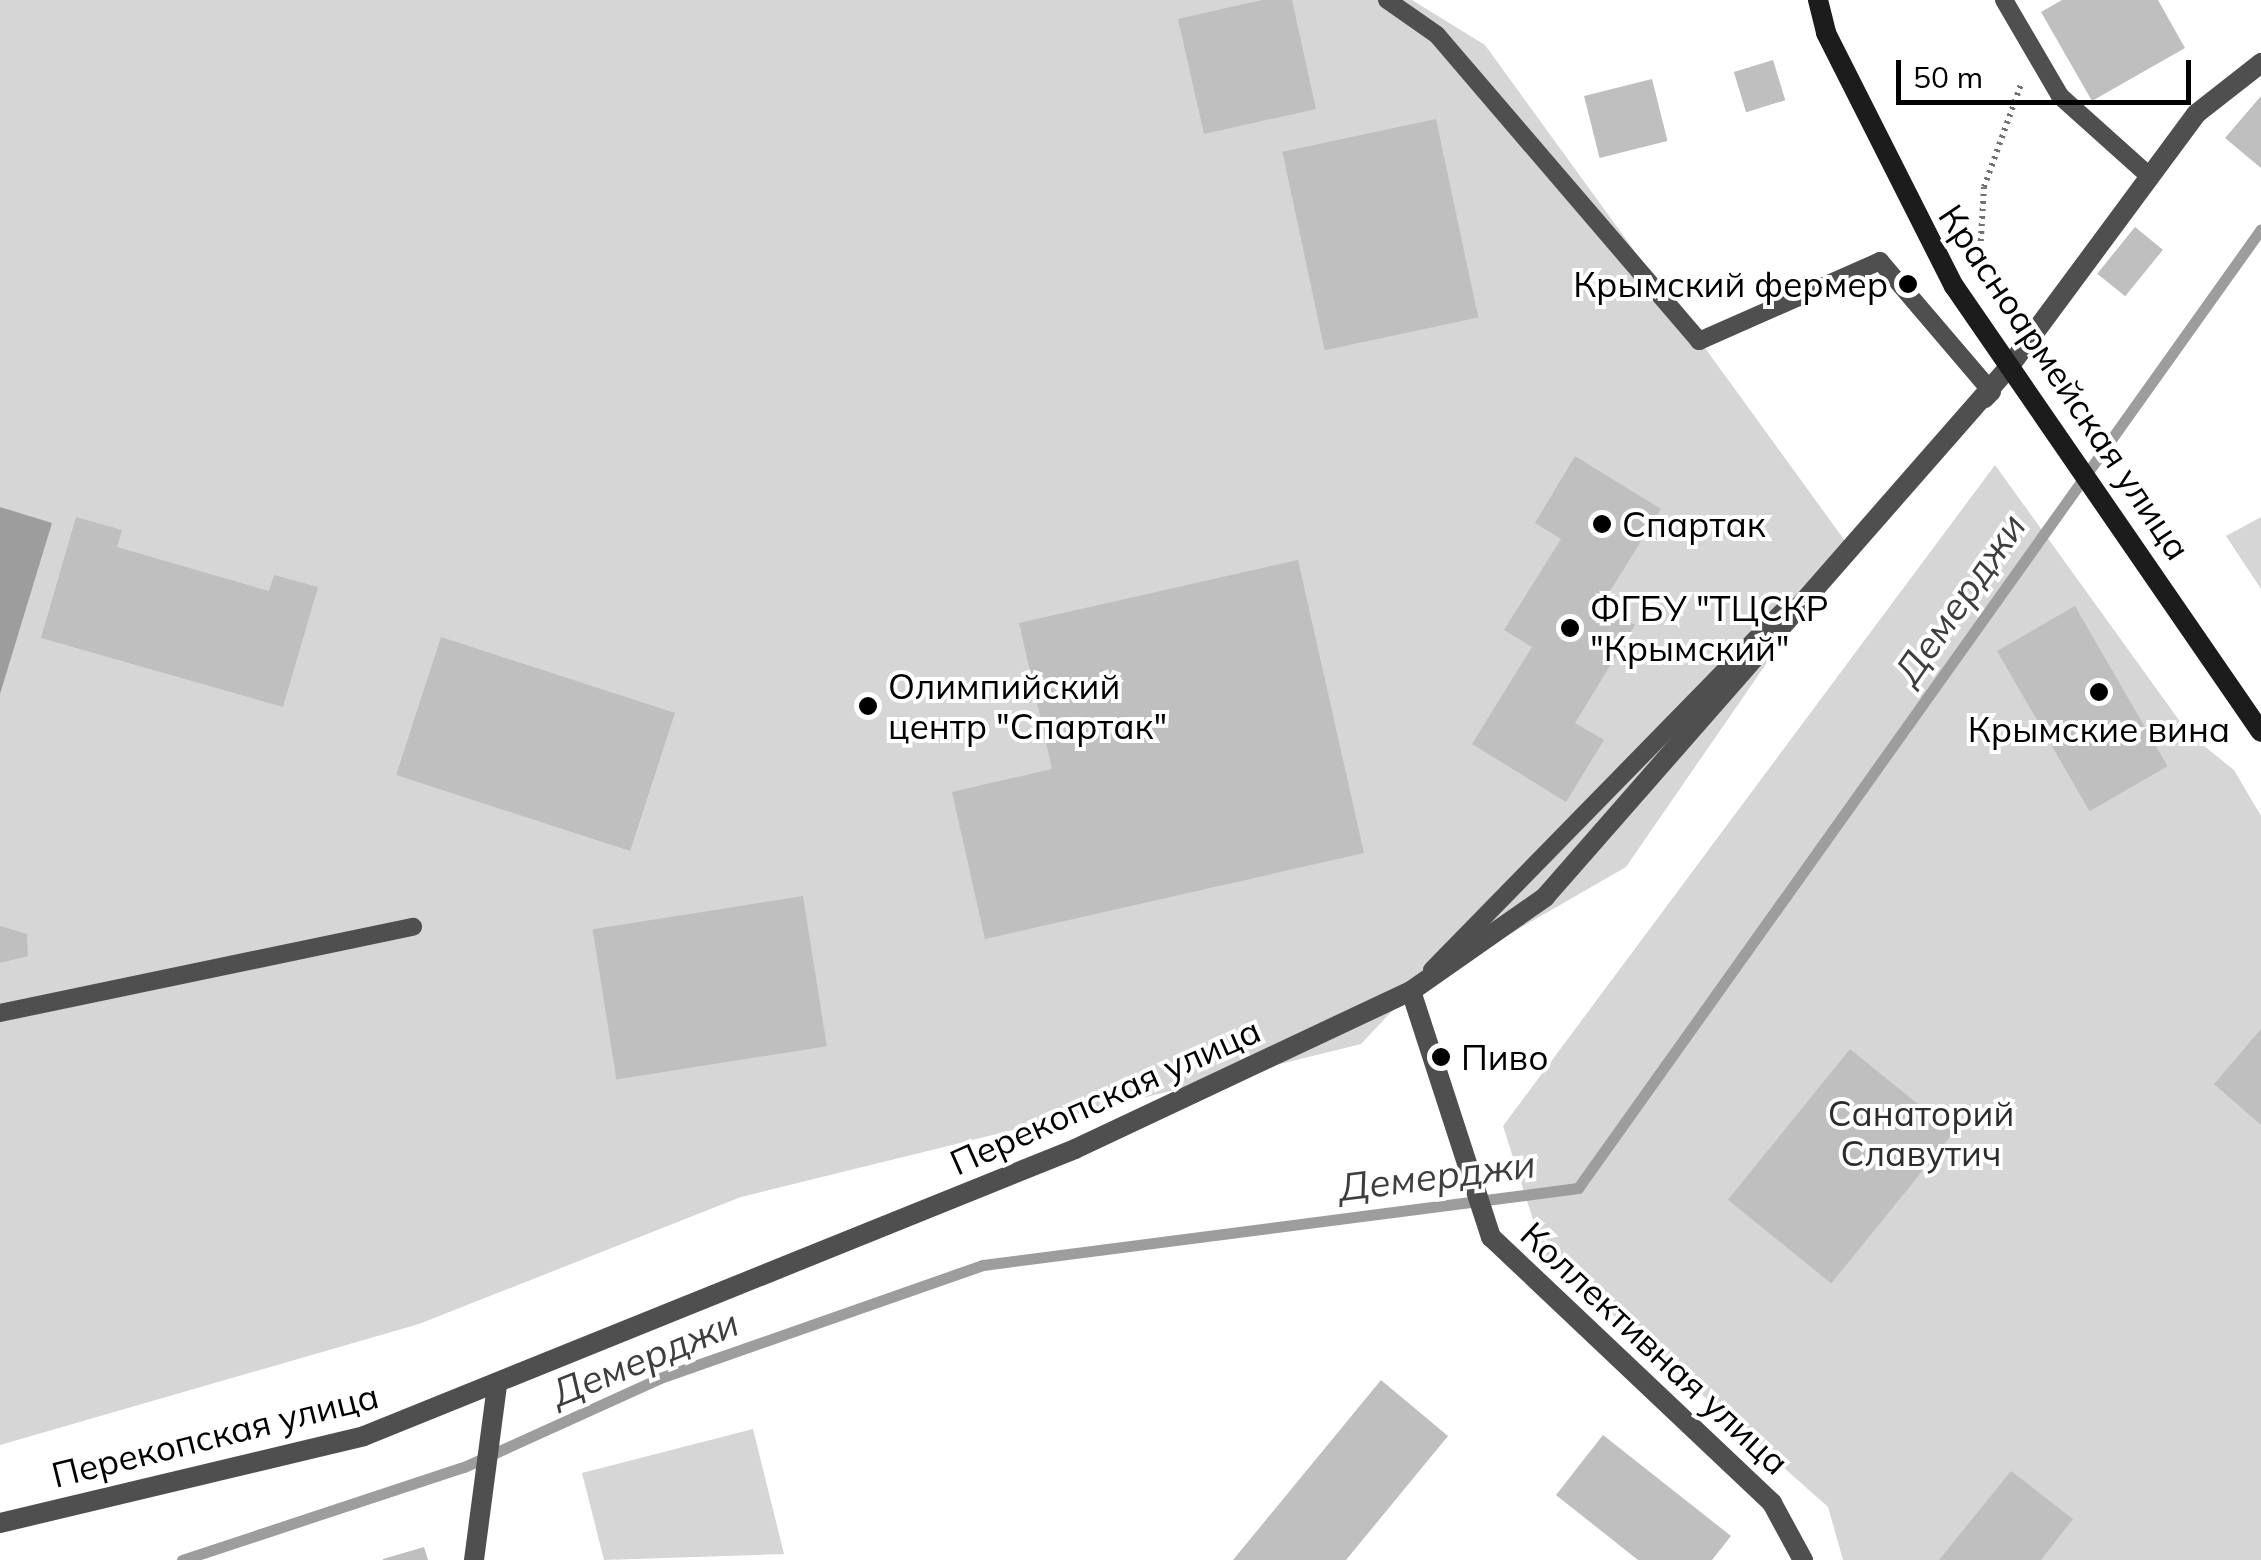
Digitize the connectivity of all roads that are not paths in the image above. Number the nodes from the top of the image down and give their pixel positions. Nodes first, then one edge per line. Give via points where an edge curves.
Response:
1 (1386, 0) edge
2 (1818, 0) edge
3 (2004, 0) edge
4 (2261, 63) edge
5 (2148, 175) junction
6 (2009, 367) junction
7 (1992, 392) junction
8 (2261, 732) edge
9 (413, 927) dead end
10 (1410, 991) junction
11 (0, 1012) edge
12 (497, 1385) junction
13 (0, 1524) edge
14 (474, 1560) edge
15 (1803, 1560) edge

1 - 7 lane via 1436,35 1699,341 1880,260
2 - 6 main road, Красноармейская улица via 1921,230
3 - 5 lane via 2060,96
4 - 5 street, Перекопская улица via 2196,114
5 - 6 street, Перекопская улица
6 - 7 street, Перекопская улица
6 - 8 main road, Красноармейская улица
7 - 10 lane
7 - 10 street, Перекопская улица via 1545,897
9 - 11 lane
10 - 12 street, Перекопская улица via 1076,1149
10 - 15 street, Коллективная улица via 1490,1237 1772,1502
12 - 13 street, Перекопская улица via 364,1436
12 - 14 street

